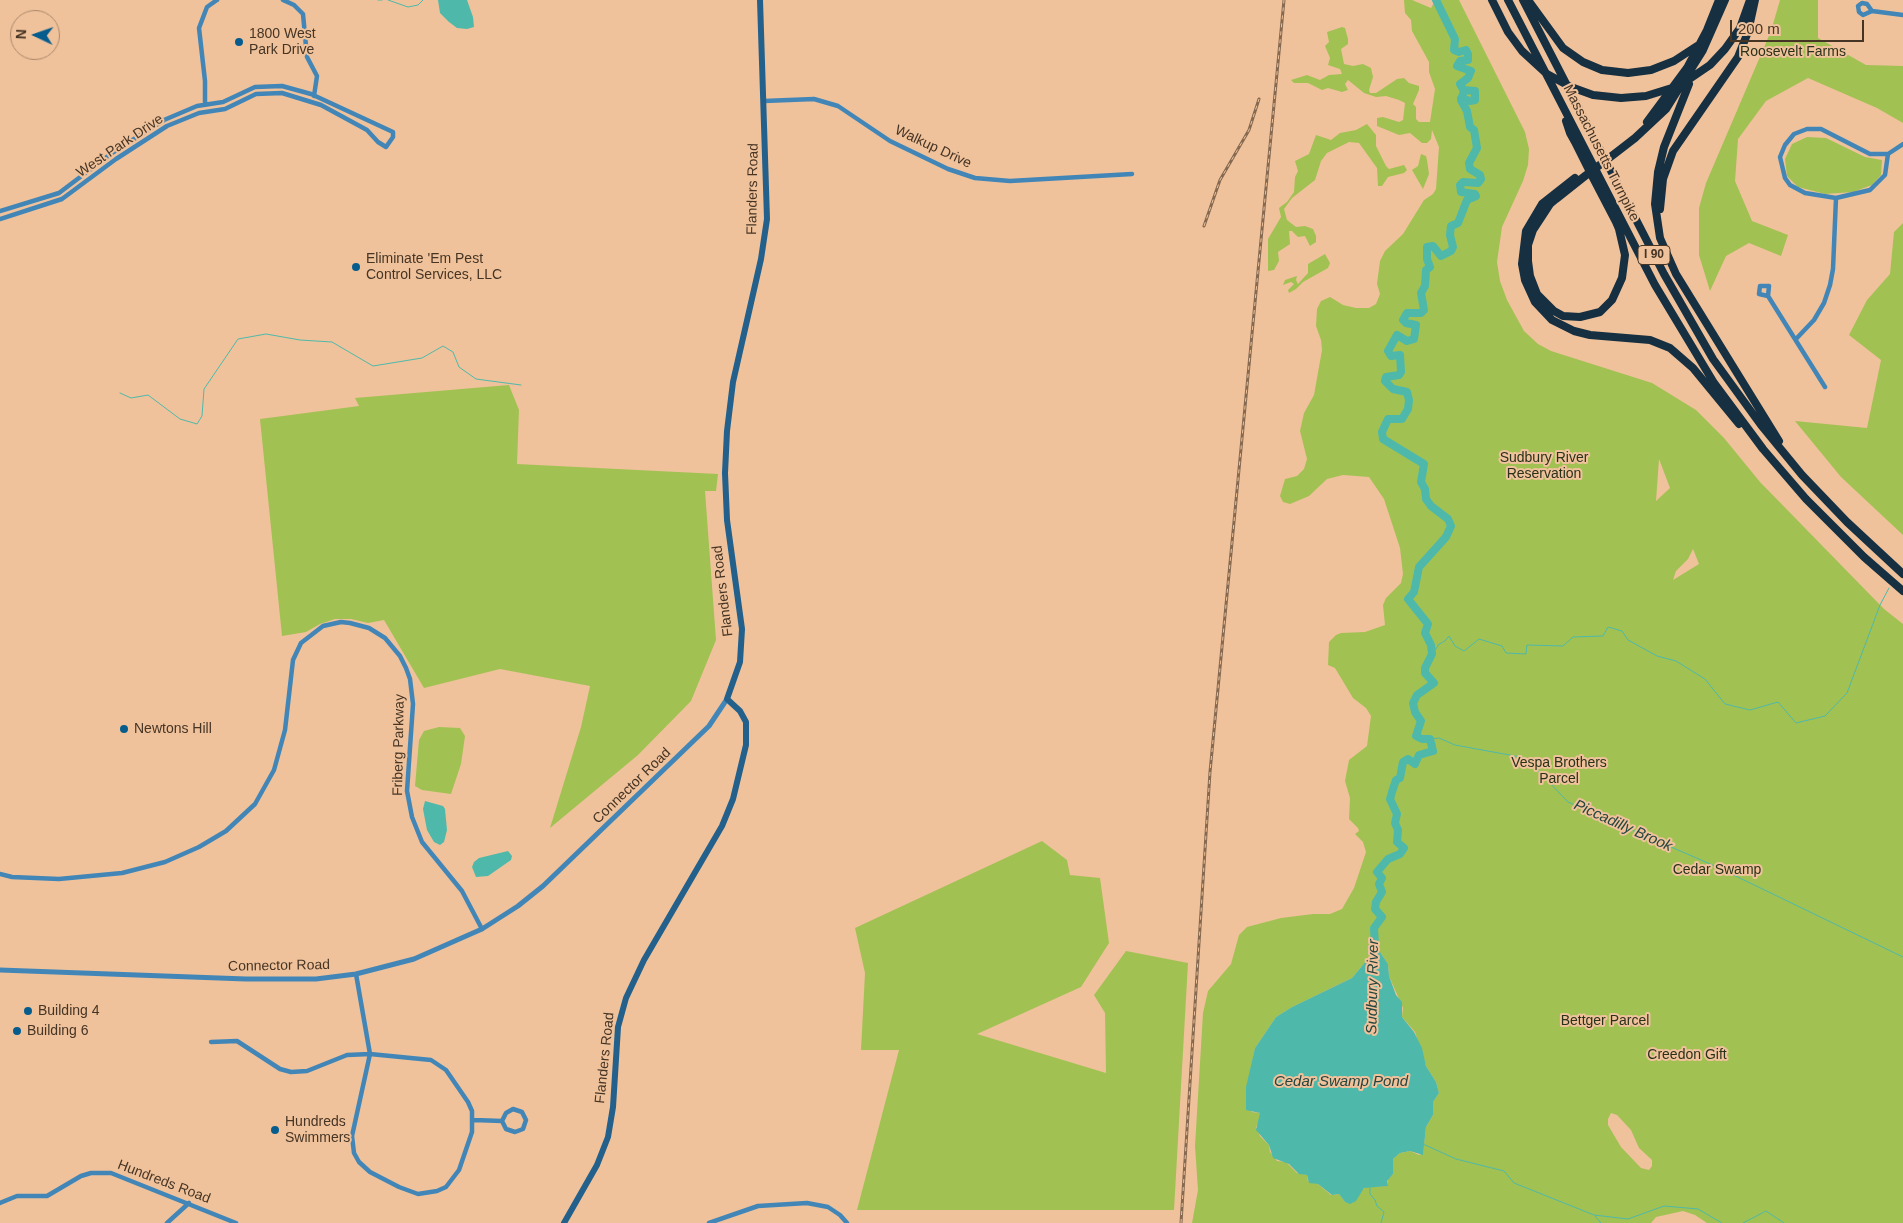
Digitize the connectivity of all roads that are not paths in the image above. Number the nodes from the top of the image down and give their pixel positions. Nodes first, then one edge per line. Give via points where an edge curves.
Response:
1 (217, 0) edge
2 (284, 0) edge
3 (760, 0) edge
4 (1492, 0) edge
5 (1508, 0) edge
6 (1522, 0) edge
7 (1528, 0) edge
8 (1719, 0) edge
9 (1725, 0) edge
10 (1750, 0) edge
11 (1755, 0) edge
12 (1872, 11) dead end
13 (1903, 15) edge
14 (1702, 46) junction
15 (314, 95) junction
16 (1559, 100) junction
17 (764, 101) junction
18 (311, 102) junction
19 (205, 104) junction
20 (1903, 144) edge
21 (1888, 154) junction
22 (1132, 174) dead end
23 (1584, 174) junction
24 (1836, 198) junction
25 (0, 211) edge
26 (0, 219) edge
27 (1682, 284) junction
28 (1768, 296) dead end
29 (1796, 340) junction
30 (1825, 387) dead end
31 (1763, 449) junction
32 (1816, 490) junction
33 (1903, 574) edge
34 (1903, 591) edge
35 (727, 699) junction
36 (0, 874) edge
37 (482, 929) junction
38 (0, 970) edge
39 (356, 974) junction
40 (211, 1042) dead end
41 (370, 1054) junction
42 (474, 1120) junction
43 (502, 1121) junction
44 (0, 1203) edge
45 (189, 1203) junction
46 (167, 1223) edge
47 (236, 1223) edge
48 (564, 1223) edge
49 (709, 1223) edge
50 (847, 1223) edge

1 - 19 street via 207,7 199,28
2 - 15 street via 303,14 306,56 317,76
3 - 17 main road, Flanders Road
4 - 10 highway via 1512,39 1530,60 1555,79 1582,92 1614,98 1646,96 1678,85 1710,65 1742,23
5 - 16 highway, Massachusetts Turnpike / I 90
6 - 32 highway, Massachusetts Turnpike / I 90 via 1696,332 1751,412
7 - 14 highway via 1563,48 1582,62 1607,71 1634,73 1657,69
8 - 14 highway
9 - 14 highway
11 - 27 highway via 1748,32 1738,56 1679,140 1663,179 1662,234
12 - 13 street
14 - 23 highway via 1679,92 1666,109
14 - 27 highway via 1664,147 1656,184 1660,238
15 - 18 street
15 - 18 street, West Park Drive via 376,126 390,129 393,137 386,147 383,146 368,130
15 - 19 street, West Park Drive via 282,86 263,86 248,89 223,102
16 - 23 highway via 1570,133 1619,229 1624,255 1622,278 1612,300 1597,313 1576,318 1556,313 1542,301 1530,276 1528,253 1533,230 1544,211
16 - 31 highway, Massachusetts Turnpike / I 90 via 1679,328 1714,383
17 - 22 street, Walkup Drive via 814,99 838,106 890,141 948,169 975,178 1010,181
17 - 35 main road, Flanders Road via 767,228 736,369 727,431 727,522 742,629 740,662
18 - 26 street, West Park Drive via 282,93 264,93 225,109 199,113 148,137 62,199
19 - 25 street, West Park Drive via 144,131 59,192
20 - 21 street
21 - 24 street via 1888,167 1878,184 1861,193
21 - 24 street via 1870,154 1821,129 1807,129 1794,134 1780,157 1785,178 1790,185 1805,193
23 - 31 highway via 1542,204 1526,232 1522,264 1535,302 1552,320 1574,331 1650,340 1673,350 1693,368
24 - 29 street via 1830,285 1814,320
27 - 32 highway via 1761,415
28 - 29 street
29 - 30 street
31 - 34 highway, Massachusetts Turnpike / I 90 via 1829,523
32 - 33 highway, Massachusetts Turnpike / I 90
35 - 37 street, Connector Road via 709,726 565,867 518,906
35 - 48 main road, Flanders Road via 744,716 747,728 733,799 715,840 630,989 618,1027 608,1137 592,1174
36 - 37 street, Friberg Parkway via 59,879 122,873 165,862 226,831 255,804 274,770 285,730 292,666 301,643 323,626 350,623 370,628 386,638 406,668 413,704 407,791 412,817 427,850 462,891
37 - 39 street, Connector Road via 414,959
38 - 39 street, Connector Road via 286,980
39 - 41 street
40 - 41 street via 237,1042 280,1069 291,1072 307,1071 347,1055
41 - 42 street via 422,1058 439,1064 468,1102
41 - 42 street via 352,1144 359,1162 370,1172 418,1194 446,1187 459,1170
42 - 43 street
43 - 43 street via 506,1129 515,1132 523,1129 526,1120 522,1112 513,1110 506,1113
44 - 45 street, Hundreds Road via 17,1196 47,1196 82,1176 101,1172 120,1175
45 - 46 street
45 - 47 street, Hundreds Road
49 - 50 street via 758,1206 807,1203 828,1207

